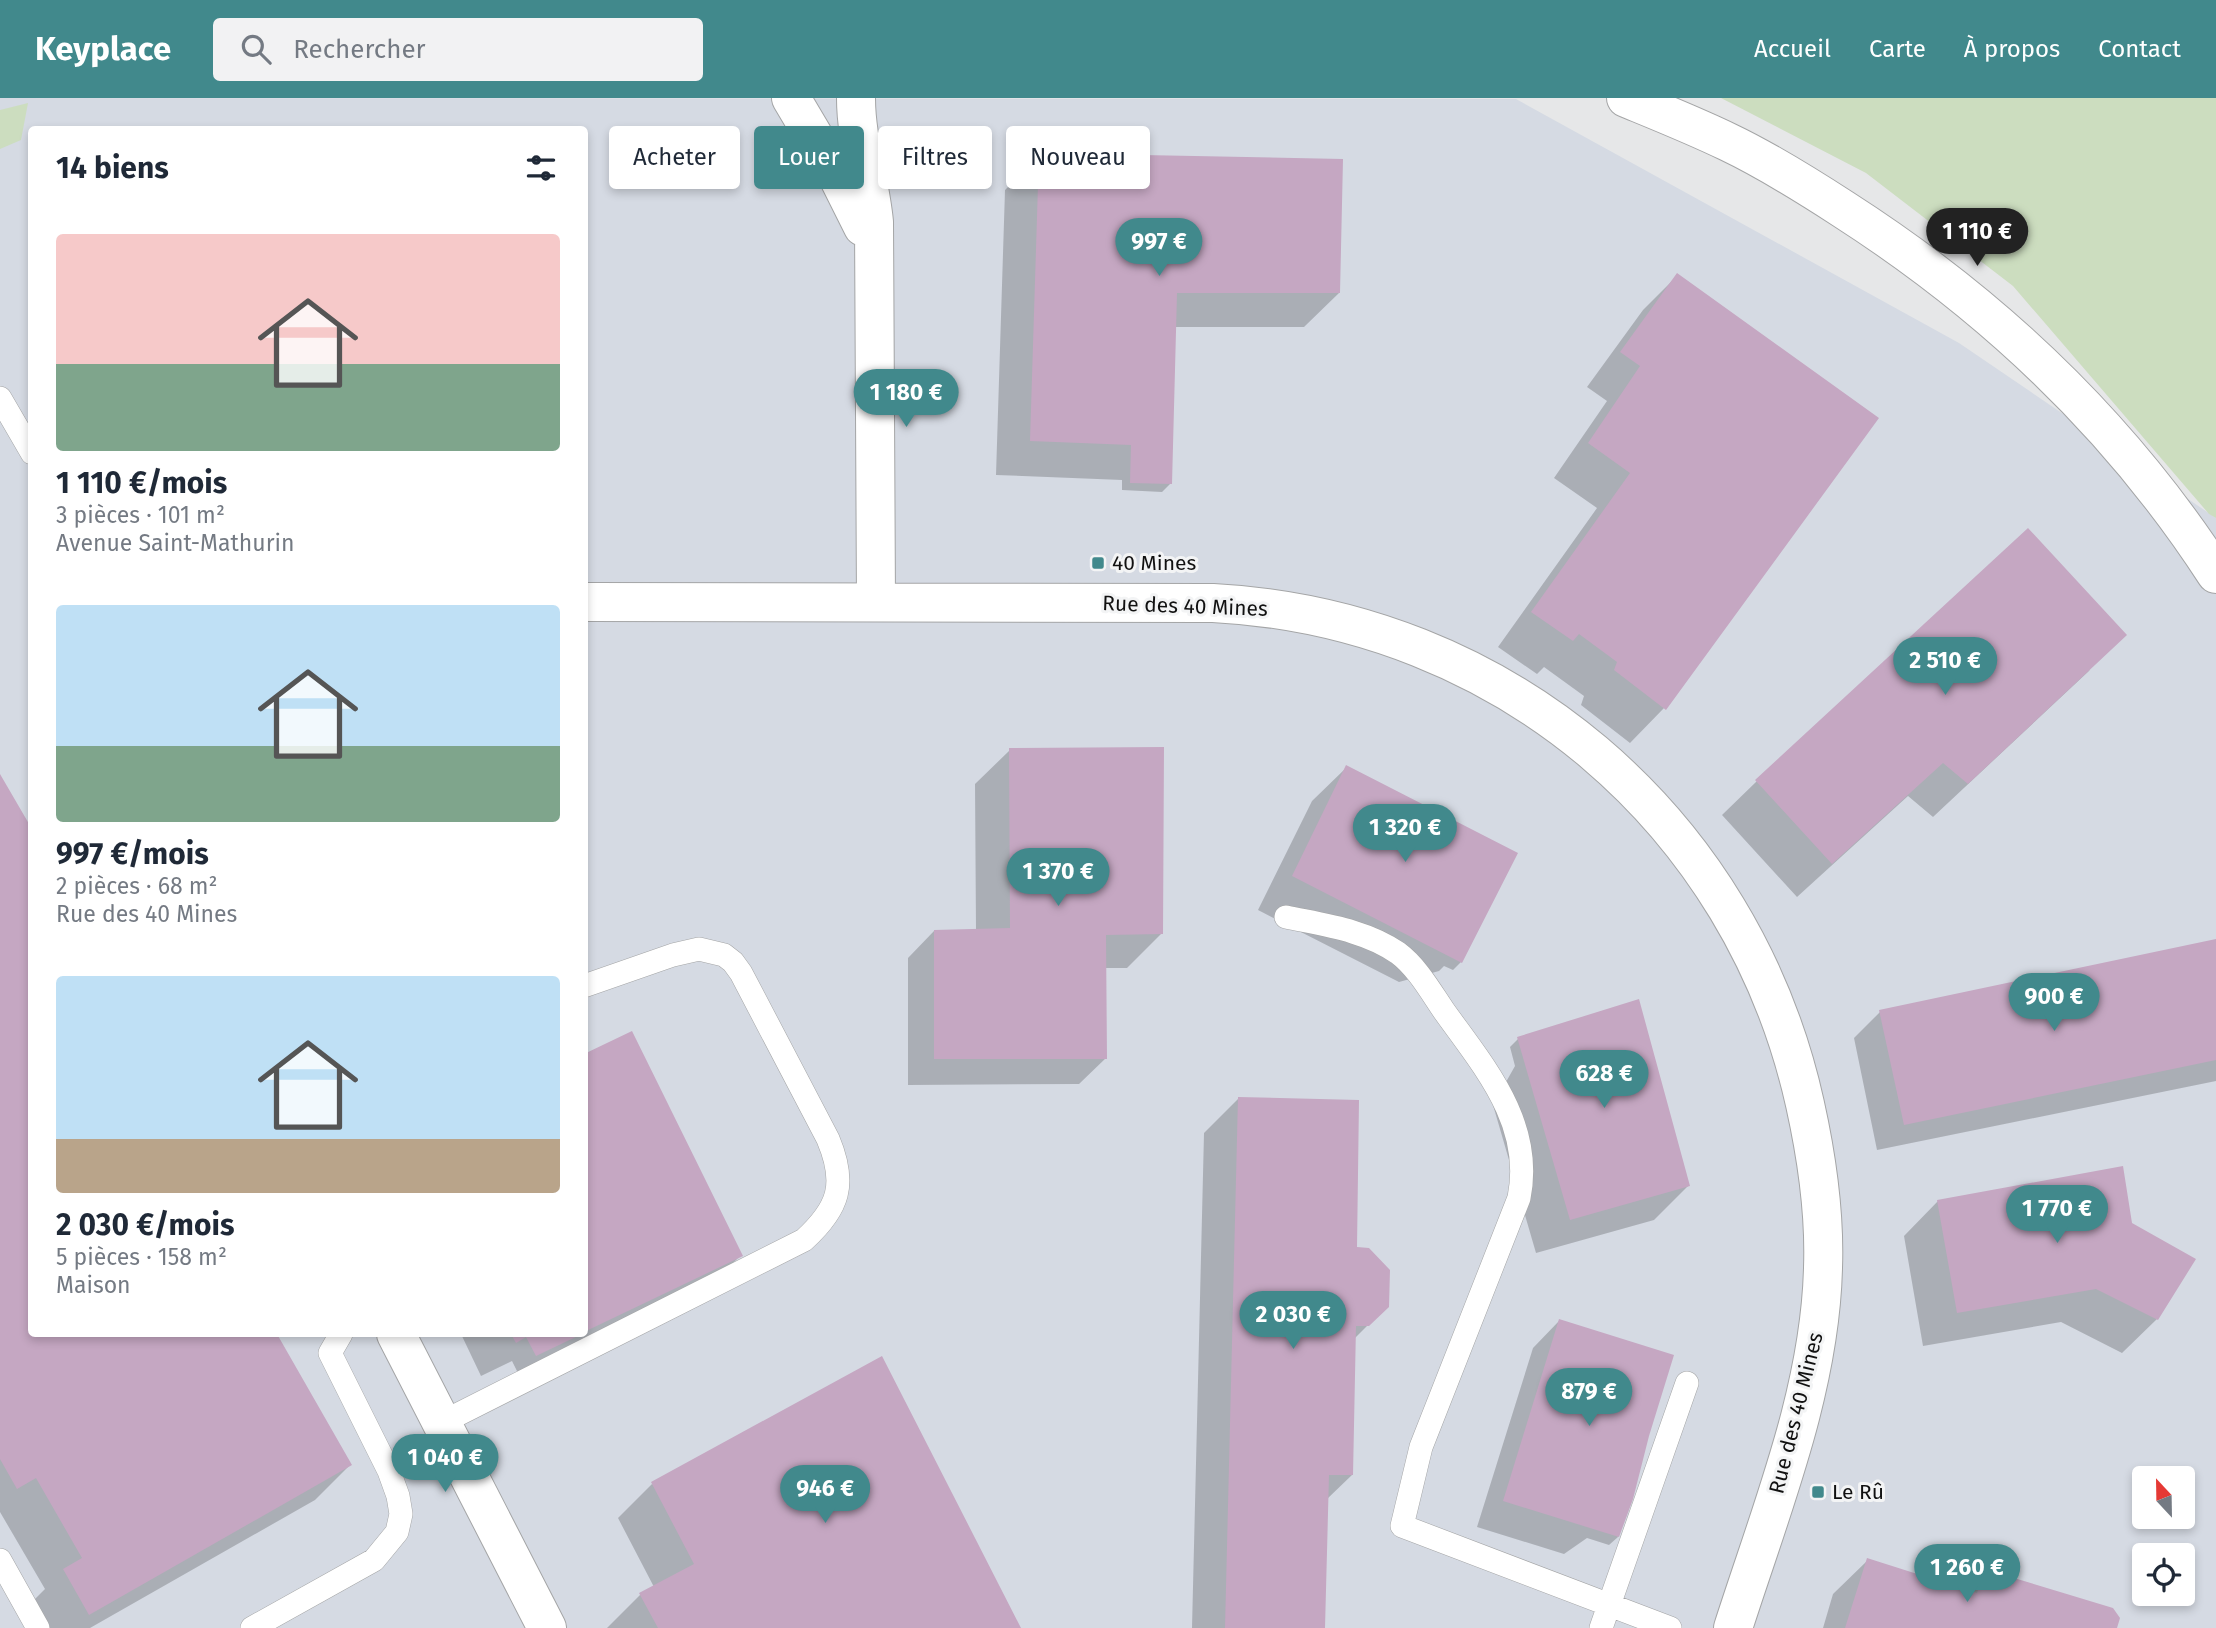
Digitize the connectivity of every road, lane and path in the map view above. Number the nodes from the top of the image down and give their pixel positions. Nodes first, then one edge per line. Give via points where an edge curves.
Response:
1 (791, 98) edge
2 (856, 98) edge
3 (1626, 98) edge
4 (874, 258) junction
5 (0, 398) edge
6 (28, 446) edge
7 (2216, 574) edge
8 (588, 602) edge
9 (877, 602) junction
10 (1286, 917) dead end
11 (588, 985) edge
12 (339, 1337) edge
13 (398, 1337) edge
14 (1687, 1383) dead end
15 (441, 1423) junction
16 (0, 1560) edge
17 (1609, 1605) junction
18 (38, 1628) edge
19 (252, 1628) edge
20 (547, 1628) edge
21 (1601, 1628) edge
22 (1670, 1628) edge
23 (1733, 1628) edge

1 - 4 street via 845,189
2 - 4 street via 857,132 871,198
3 - 7 street via 1729,142 1785,173 1909,253 1981,309 2102,425
4 - 9 street
5 - 6 lane
8 - 9 street, Rue des 40 Mines
9 - 23 street, Rue des 40 Mines via 1213,603 1280,609 1361,627 1442,658 1555,722 1623,777 1678,837 1748,945 1784,1026 1813,1138 1824,1228 1820,1317 1805,1393
10 - 17 lane via 1356,932 1400,954 1489,1076 1514,1122 1521,1147 1524,1174 1519,1198 1421,1447 1402,1526
11 - 15 lane via 699,949 733,961 837,1162 839,1182 833,1203 821,1224 804,1240
12 - 19 lane via 330,1353 389,1471 401,1514 397,1532 374,1560
13 - 15 street
14 - 17 lane
15 - 20 street
16 - 18 lane
17 - 21 lane
17 - 22 lane

